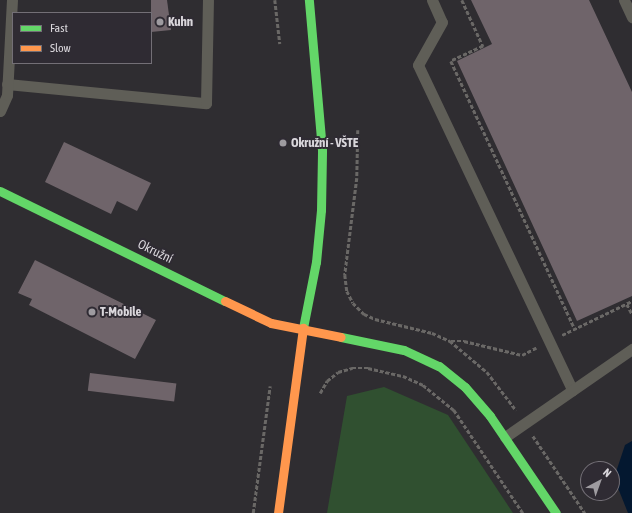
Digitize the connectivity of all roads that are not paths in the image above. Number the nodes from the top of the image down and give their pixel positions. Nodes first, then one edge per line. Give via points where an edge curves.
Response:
1 (12, 0) edge
2 (208, 0) edge
3 (309, 0) edge
4 (432, 0) edge
5 (624, 0) edge
6 (632, 17) edge
7 (7, 84) junction
8 (0, 111) edge
9 (0, 191) edge
10 (302, 331) junction
11 (632, 349) edge
12 (572, 390) junction
13 (505, 437) junction
14 (278, 513) edge
15 (556, 513) edge

1 - 7 lane
2 - 7 lane via 206,103
3 - 10 street via 322,165 316,262
4 - 12 lane via 442,22 418,65
5 - 6 lane
7 - 8 lane via 7,95
9 - 10 street, Okružní via 271,323
10 - 13 street, Okružní via 404,350 439,366 466,387
10 - 14 street
11 - 12 lane
12 - 13 lane
13 - 15 street, Okružní

